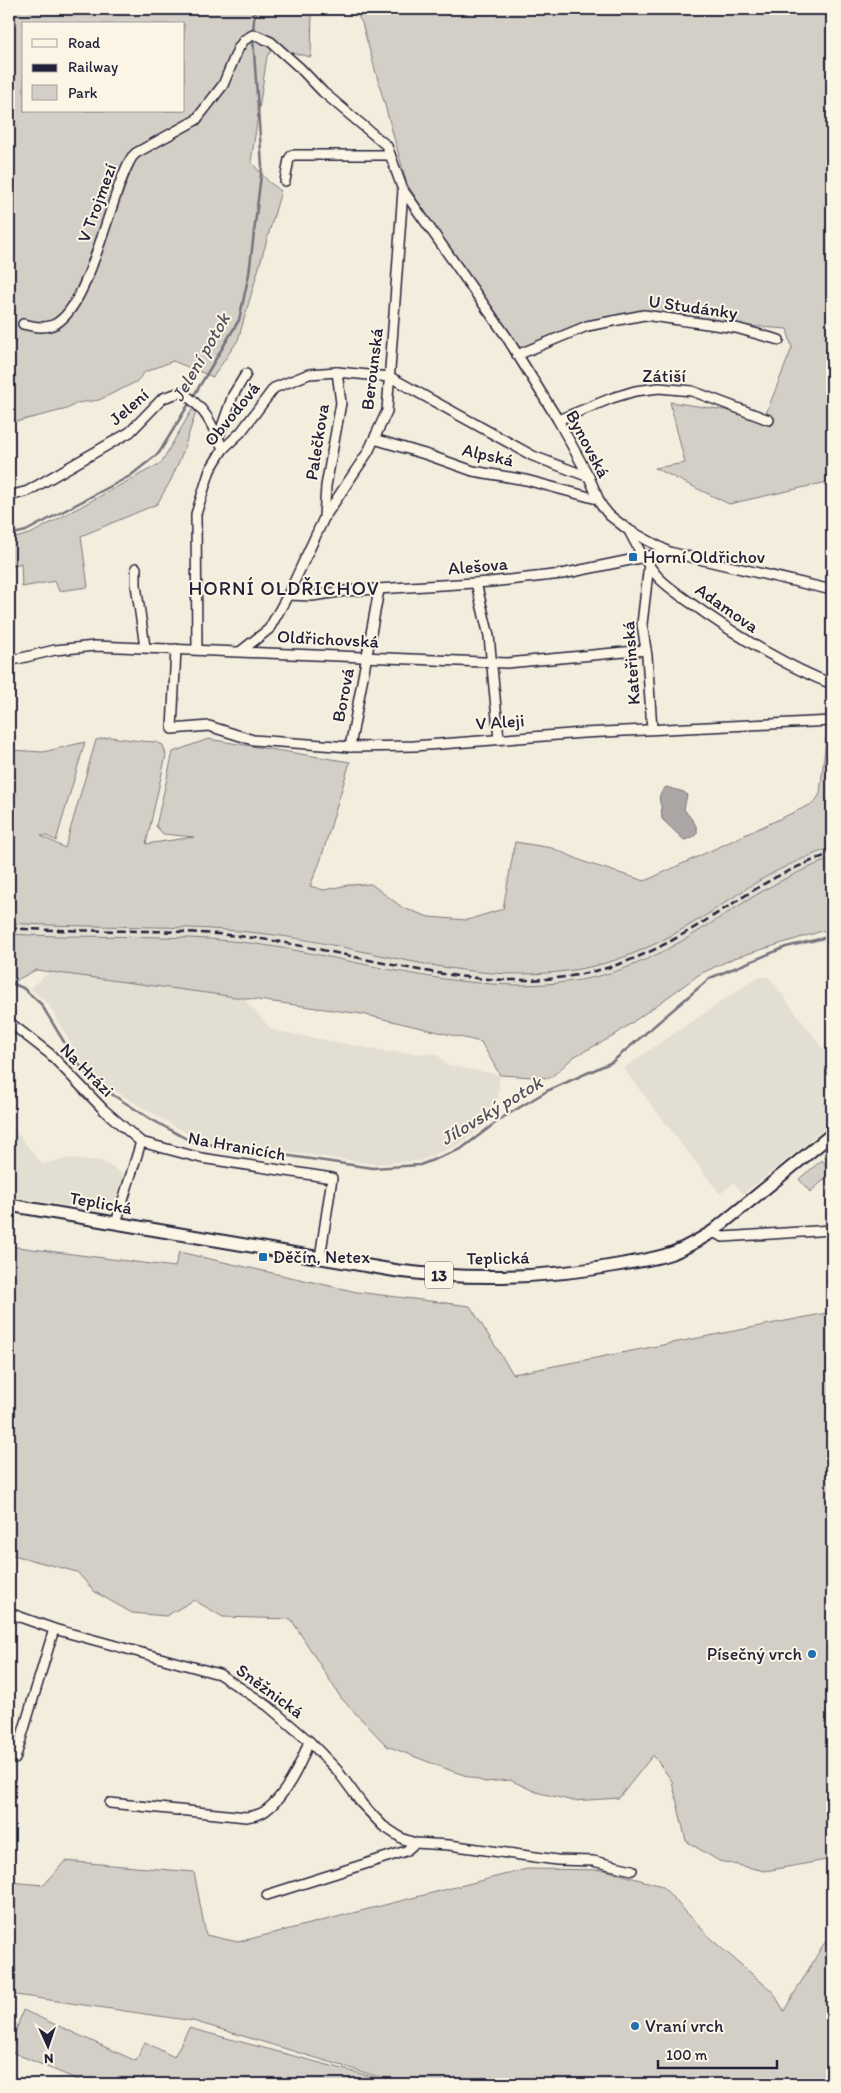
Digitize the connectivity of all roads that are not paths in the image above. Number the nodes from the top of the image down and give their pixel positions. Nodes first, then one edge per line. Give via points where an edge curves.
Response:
1 (314, 84) joint
2 (390, 155) junction
3 (285, 181) dead end
4 (403, 190) junction
5 (23, 324) dead end
6 (780, 340) dead end
7 (517, 355) junction
8 (337, 372) junction
9 (246, 374) dead end
10 (390, 377) junction
11 (558, 420) junction
12 (769, 420) dead end
13 (218, 438) junction
14 (374, 439) junction
15 (223, 449) junction
16 (589, 478) junction
17 (9, 496) edge
18 (597, 499) junction
19 (324, 518) junction
20 (628, 529) junction
21 (669, 552) junction
22 (646, 561) junction
23 (136, 568) dead end
24 (476, 583) junction
25 (379, 590) junction
26 (832, 590) edge
27 (288, 595) junction
28 (145, 647) junction
29 (176, 649) junction
30 (197, 649) junction
31 (646, 650) junction
32 (241, 651) junction
33 (367, 658) junction
34 (9, 661) edge
35 (491, 662) junction
36 (832, 684) edge
37 (832, 721) edge
38 (652, 729) junction
39 (499, 739) junction
40 (350, 747) junction
41 (9, 1022) edge
42 (832, 1134) edge
43 (141, 1142) junction
44 (9, 1205) edge
45 (116, 1223) junction
46 (832, 1230) edge
47 (712, 1232) junction
48 (320, 1258) junction
49 (9, 1613) edge
50 (54, 1628) junction
51 (309, 1741) junction
52 (16, 1759) dead end
53 (110, 1803) dead end
54 (414, 1843) junction
55 (632, 1870) dead end
56 (267, 1895) dead end

1 - 2 street, Berounská via 387,146
1 - 5 street, V Trojmezí via 263,37 253,35 244,40 223,85 204,113 188,126 132,157 85,280 67,315 47,327
2 - 3 street via 292,155
2 - 4 street, Berounská
4 - 7 street, Bynovská
4 - 10 street, Berounská
6 - 7 street, U Studánky via 736,328 644,315 587,326
7 - 11 street, Bynovská
8 - 10 street, Obvodová
8 - 15 street, Obvodová via 309,374 274,388 241,432
8 - 19 street, Palečkova via 341,403 326,486
9 - 13 street via 233,394
10 - 14 street, Berounská via 387,412
10 - 16 street, Obvodová via 533,456
11 - 12 street, Zátiší via 612,398 660,388 692,391
11 - 16 street, Bynovská
13 - 15 street, Jelení
13 - 17 street, Jelení via 208,416 181,392 163,398 130,432 28,491
14 - 18 street, Alpská via 473,471 526,480
14 - 19 street, Berounská
15 - 30 street, Obvodová via 210,470 196,514
16 - 18 street, Bynovská
18 - 20 street, Bynovská via 604,511
19 - 27 street, Berounská
20 - 21 street, Bynovská
20 - 22 street, Adamova
21 - 22 street, Alešova
21 - 26 street, Bynovská
22 - 24 street, Alešova
22 - 31 street, Kateřinská via 642,624
22 - 36 street, Adamova via 660,578 687,600 742,639 804,673
23 - 28 street
24 - 25 street, Alešova
24 - 35 street via 490,636
25 - 27 street, Alešova
25 - 33 street, Borová
27 - 32 street, Berounská via 269,629
28 - 29 street, Oldřichovská
28 - 34 street, Oldřichovská via 71,648
29 - 30 street, Oldřichovská
29 - 40 street, V Aleji via 172,728 209,726 254,740
30 - 32 street, Oldřichovská
31 - 35 street, Oldřichovská
31 - 38 street, Kateřinská
32 - 33 street, Oldřichovská
33 - 35 street, Oldřichovská
33 - 40 street, Borová
35 - 39 street
37 - 38 street, V Aleji
38 - 39 street, V Aleji
39 - 40 street, V Aleji
41 - 43 street, Na Hrázi via 50,1054 104,1110
42 - 47 main road, Teplická / 13
43 - 45 street
43 - 48 street, Na Hranicích via 201,1158 332,1178
44 - 45 main road, Teplická / 13
45 - 48 main road, Teplická / 13
46 - 47 street via 723,1237
47 - 48 main road, Teplická / 13 via 670,1254 554,1274 430,1275
49 - 50 street, Sněžnická
50 - 51 street, Sněžnická via 219,1674 268,1706
50 - 52 street
51 - 53 street via 297,1769 275,1802 264,1812 246,1817
51 - 54 street, Sněžnická via 383,1826
54 - 55 street, Sněžnická via 557,1860 593,1861
54 - 56 street via 406,1851

